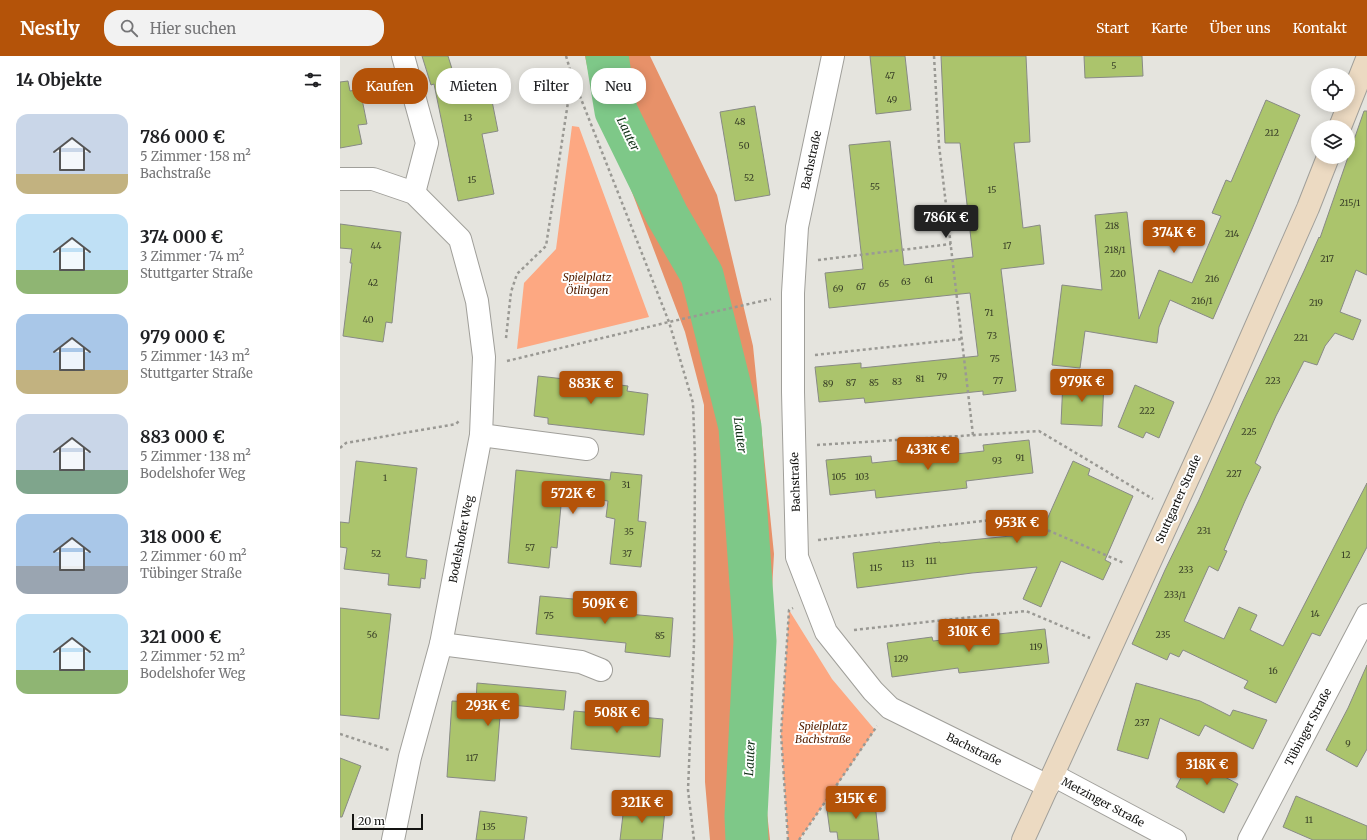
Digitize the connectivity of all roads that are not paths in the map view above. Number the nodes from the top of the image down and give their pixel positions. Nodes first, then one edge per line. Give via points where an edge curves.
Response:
1 (403, 56) edge
2 (833, 56) edge
3 (1367, 60) edge
4 (1343, 120) edge
5 (1325, 164) edge
6 (340, 178) edge
7 (414, 193) junction
8 (481, 435) junction
9 (587, 448) dead end
10 (1367, 615) edge
11 (441, 644) junction
12 (600, 670) dead end
13 (1050, 780) junction
14 (393, 840) edge
15 (1023, 840) edge
16 (1175, 840) edge
17 (1249, 840) edge

1 - 7 street via 427,143
2 - 13 street, Bachstraße via 797,227 793,294 797,557 826,632 873,691 890,708
3 - 4 main road
5 - 13 main road, Stuttgarter Straße via 1305,215
6 - 7 street, Bodelshofer Weg via 373,179
7 - 8 street, Bodelshofer Weg via 460,239 477,301 484,362
8 - 9 street
8 - 11 street, Bodelshofer Weg
10 - 17 street, Tübinger Straße
11 - 12 street via 581,662
11 - 14 street, Bodelshofer Weg via 410,758
13 - 15 main road, Stuttgarter Straße
13 - 16 street, Metzinger Straße

